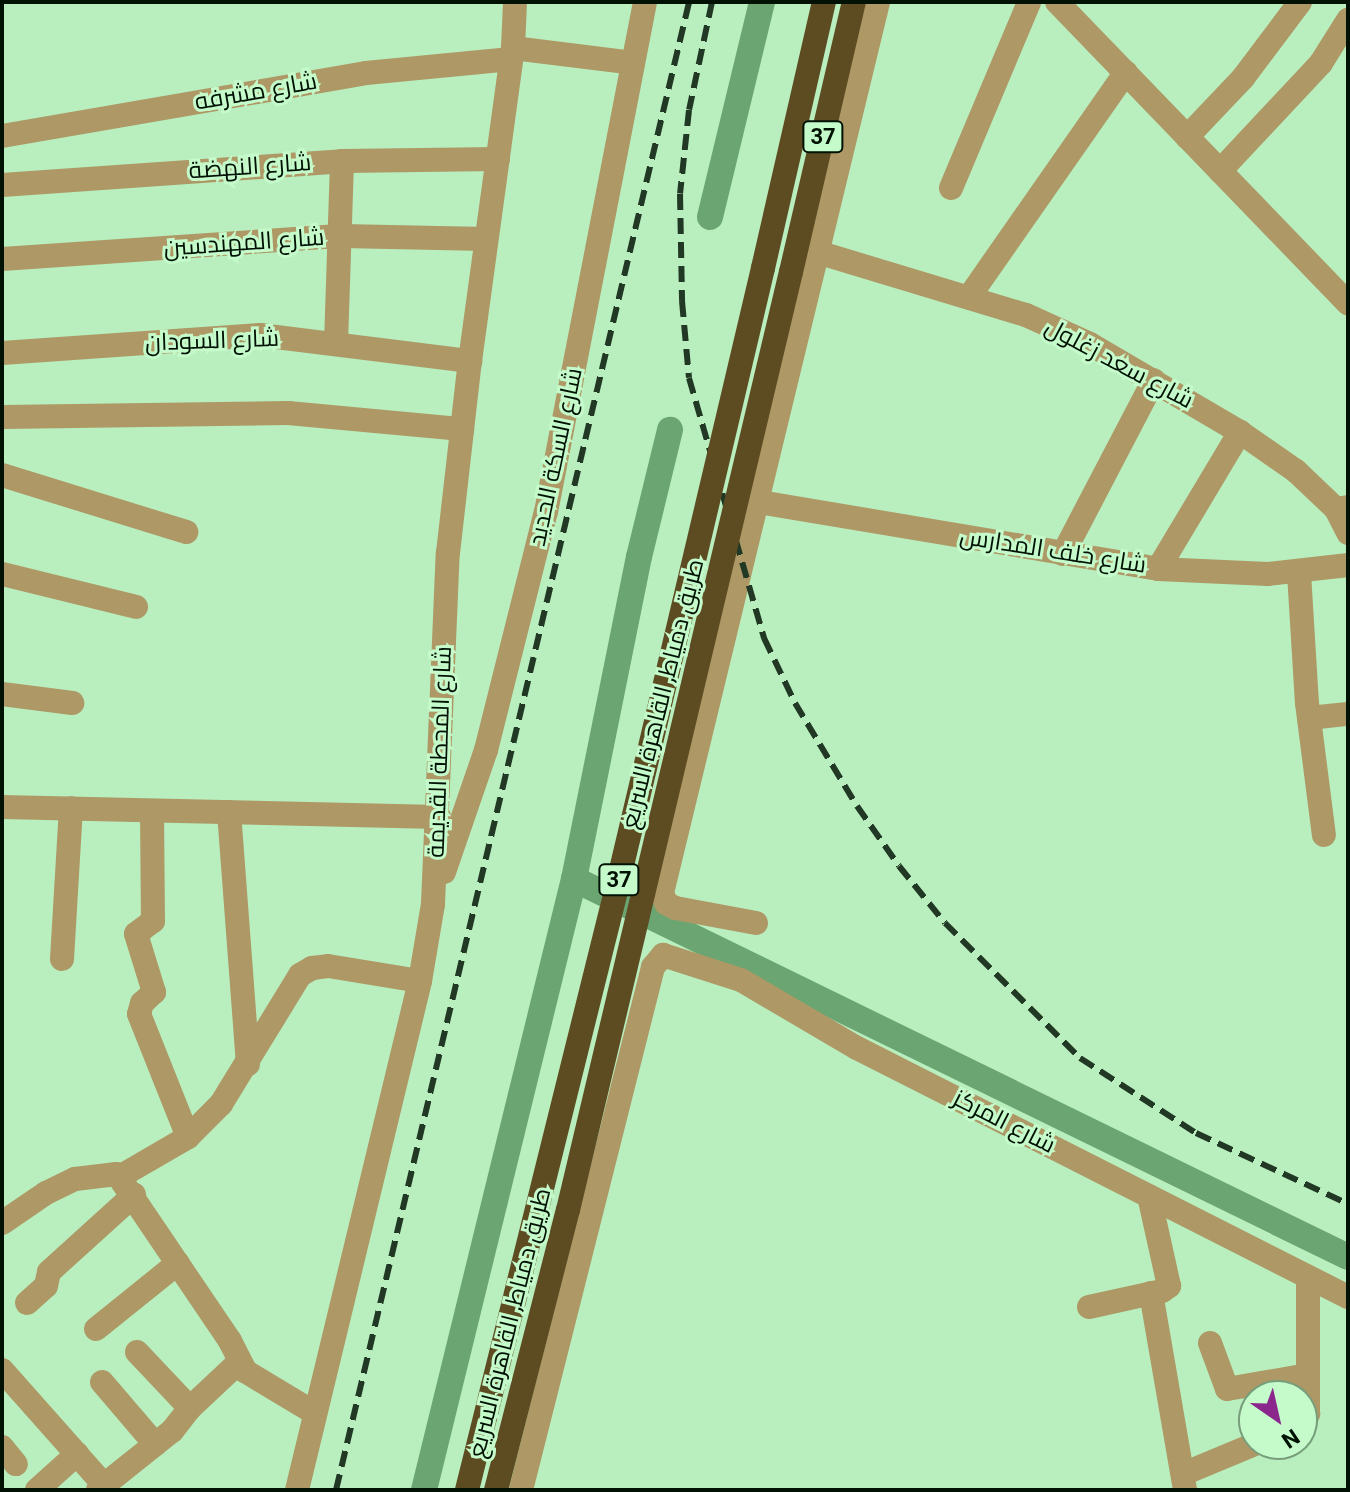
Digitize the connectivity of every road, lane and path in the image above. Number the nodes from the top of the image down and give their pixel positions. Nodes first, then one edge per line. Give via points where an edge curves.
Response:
1 (515, 2) edge
2 (645, 2) edge
3 (824, 2) edge
4 (854, 2) edge
5 (878, 2) edge
6 (1029, 2) edge
7 (1057, 2) edge
8 (1300, 2) edge
9 (1348, 20) edge
10 (512, 54) junction
11 (633, 63) junction
12 (1126, 72) junction
13 (2, 136) edge
14 (1187, 137) junction
15 (498, 159) junction
16 (342, 161) junction
17 (1220, 171) junction
18 (2, 185) edge
19 (951, 188) dead end
20 (342, 236) junction
21 (486, 239) junction
22 (817, 252) junction
23 (2, 259) edge
24 (969, 297) junction
25 (1348, 303) edge
26 (336, 343) junction
27 (2, 353) edge
28 (470, 361) junction
29 (1154, 380) junction
30 (2, 417) edge
31 (462, 429) junction
32 (1240, 432) junction
33 (2, 475) edge
34 (759, 502) junction
35 (1342, 508) edge
36 (186, 532) dead end
37 (1348, 533) edge
38 (1063, 554) junction
39 (1348, 565) edge
40 (1158, 569) junction
41 (1299, 573) junction
42 (2, 574) edge
43 (136, 607) dead end
44 (2, 694) edge
45 (72, 703) dead end
46 (1348, 714) edge
47 (1309, 718) junction
48 (2, 807) edge
49 (71, 808) junction
50 (152, 811) junction
51 (229, 812) junction
52 (439, 817) junction
53 (1324, 835) dead end
54 (433, 904) junction
55 (756, 923) dead end
56 (62, 959) dead end
57 (420, 981) junction
58 (248, 1064) junction
59 (188, 1137) junction
60 (128, 1186) junction
61 (1149, 1196) junction
62 (2, 1223) edge
63 (178, 1263) junction
64 (1308, 1277) junction
65 (1151, 1293) junction
66 (1348, 1297) edge
67 (27, 1303) dead end
68 (1089, 1307) dead end
69 (96, 1329) dead end
70 (1210, 1343) dead end
71 (137, 1352) dead end
72 (239, 1362) junction
73 (2, 1370) edge
74 (1308, 1375) junction
75 (1308, 1380) edge
76 (102, 1382) dead end
77 (190, 1408) junction
78 (313, 1412) junction
79 (155, 1444) junction
80 (1238, 1453) edge
81 (77, 1454) junction
82 (1184, 1482) edge
83 (101, 1487) edge
84 (37, 1490) edge
85 (297, 1490) edge
86 (467, 1490) edge
87 (496, 1490) edge
88 (521, 1490) edge

1 - 10 street, شارع المحطة القديمة
2 - 11 street, شارع السكة الحديد
3 - 86 highway, طريق دمياط, القاهرة السريع / 37, bridge via 616,891
4 - 87 highway, طريق دمياط, القاهرة السريع / 37, bridge via 568,1210
5 - 22 street
6 - 19 street
7 - 12 street
8 - 14 street via 1243,78
9 - 17 street via 1321,63
10 - 11 street, شارع مشرفه
10 - 13 street, شارع مشرفه via 366,73
10 - 15 street, شارع المحطة القديمة
11 - 54 street, شارع السكة الحديد via 546,512 486,750
12 - 14 street
12 - 24 street
14 - 17 street
15 - 16 street, شارع النهضة
15 - 21 street, شارع المحطة القديمة
16 - 18 street, شارع النهضة
16 - 20 street
17 - 25 street
20 - 21 street, شارع المهندسين
20 - 23 street, شارع المهندسين
20 - 26 street
21 - 28 street, شارع المحطة القديمة
22 - 24 street, شارع سعد زغلول
22 - 34 street
24 - 29 street, شارع سعد زغلول via 1059,329
26 - 27 street, شارع السودان via 249,335
26 - 28 street, شارع السودان
28 - 31 street, شارع المحطة القديمة
29 - 32 street, شارع سعد زغلول
29 - 38 street
30 - 31 street via 288,413
31 - 52 street, شارع المحطة القديمة via 448,553
32 - 35 street, شارع سعد زغلول
32 - 40 street
33 - 36 street
34 - 38 street, شارع خلف المدارس
34 - 55 street via 662,893 675,908
35 - 37 street, شارع سعد زغلول
38 - 40 street, شارع خلف المدارس
39 - 41 street, شارع خلف المدارس
40 - 41 street, شارع خلف المدارس
41 - 47 street
42 - 43 street
44 - 45 street
46 - 47 street
47 - 53 street
48 - 49 street
49 - 50 street
49 - 56 street
50 - 51 street
50 - 59 street via 153,921 136,934 154,992 139,1014
51 - 52 street
51 - 58 street
52 - 54 street, شارع المحطة القديمة
54 - 57 street, شارع المحطة القديمة
57 - 58 street via 312,968 291,985
57 - 78 street, شارع المحطة القديمة
58 - 59 street via 221,1104
59 - 60 street
60 - 62 street via 112,1173 75,1179
60 - 63 street
60 - 67 street
61 - 64 street, شارع المركز
61 - 65 street via 1169,1282 1166,1289
61 - 88 street, شارع المركز via 857,1048 741,980 658,957
63 - 69 street
63 - 72 street
64 - 66 street, شارع المركز
64 - 74 street
65 - 68 street
65 - 82 street
70 - 74 street via 1227,1389
71 - 77 street
72 - 77 street
72 - 78 street via 252,1376
73 - 81 street
74 - 75 street
76 - 79 street
77 - 79 street
78 - 85 street, شارع المحطة القديمة
79 - 83 street
80 - 82 street
81 - 83 street
81 - 84 street

